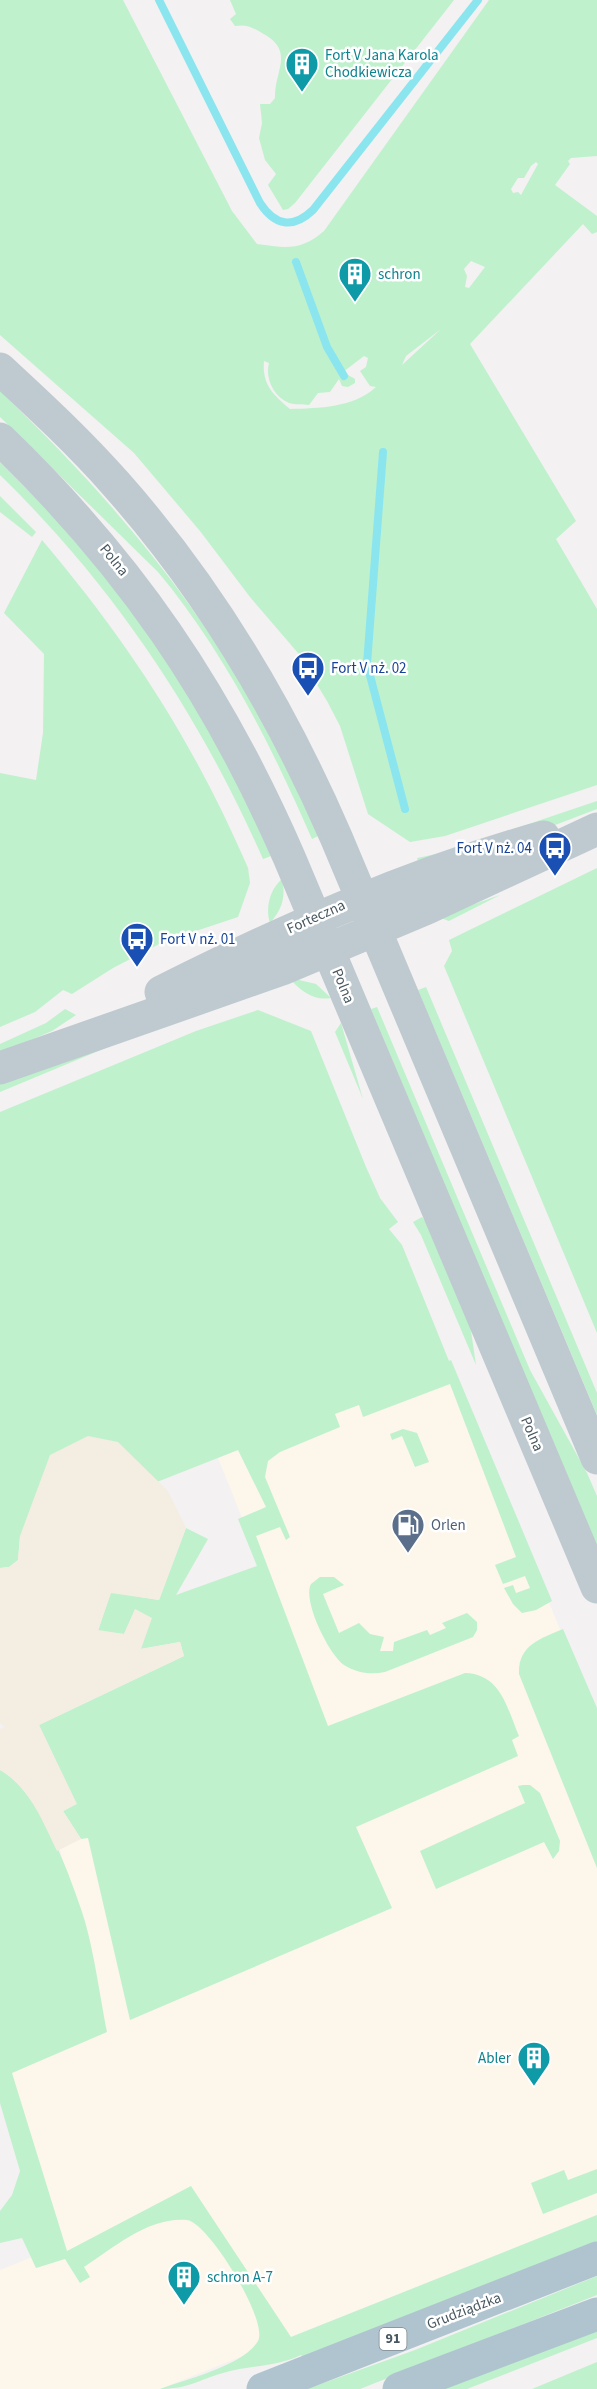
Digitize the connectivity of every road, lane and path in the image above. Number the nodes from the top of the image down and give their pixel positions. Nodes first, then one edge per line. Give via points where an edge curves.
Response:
1 (0, 369) edge
2 (0, 439) edge
3 (597, 823) edge
4 (597, 829) edge
5 (362, 897) junction
6 (315, 918) junction
7 (375, 929) junction
8 (328, 949) junction
9 (50, 1049) junction
10 (0, 1068) edge
11 (597, 1458) edge
12 (597, 1587) edge
13 (597, 2258) edge
14 (597, 2314) edge
15 (263, 2389) edge
16 (399, 2389) edge

1 - 5 street via 115,483 174,554 224,624 294,746
2 - 6 street, Polna via 85,526 175,642 250,770
3 - 5 street, Forteczna via 465,860
4 - 7 street, Forteczna
5 - 6 street, Forteczna
5 - 7 street
6 - 8 street, Polna
6 - 9 street, Forteczna
7 - 8 street, Forteczna
7 - 11 street
8 - 9 street, Forteczna via 282,969
8 - 12 street, Polna
9 - 10 street, Forteczna
13 - 15 main road, Grudziądzka / 91
14 - 16 main road

